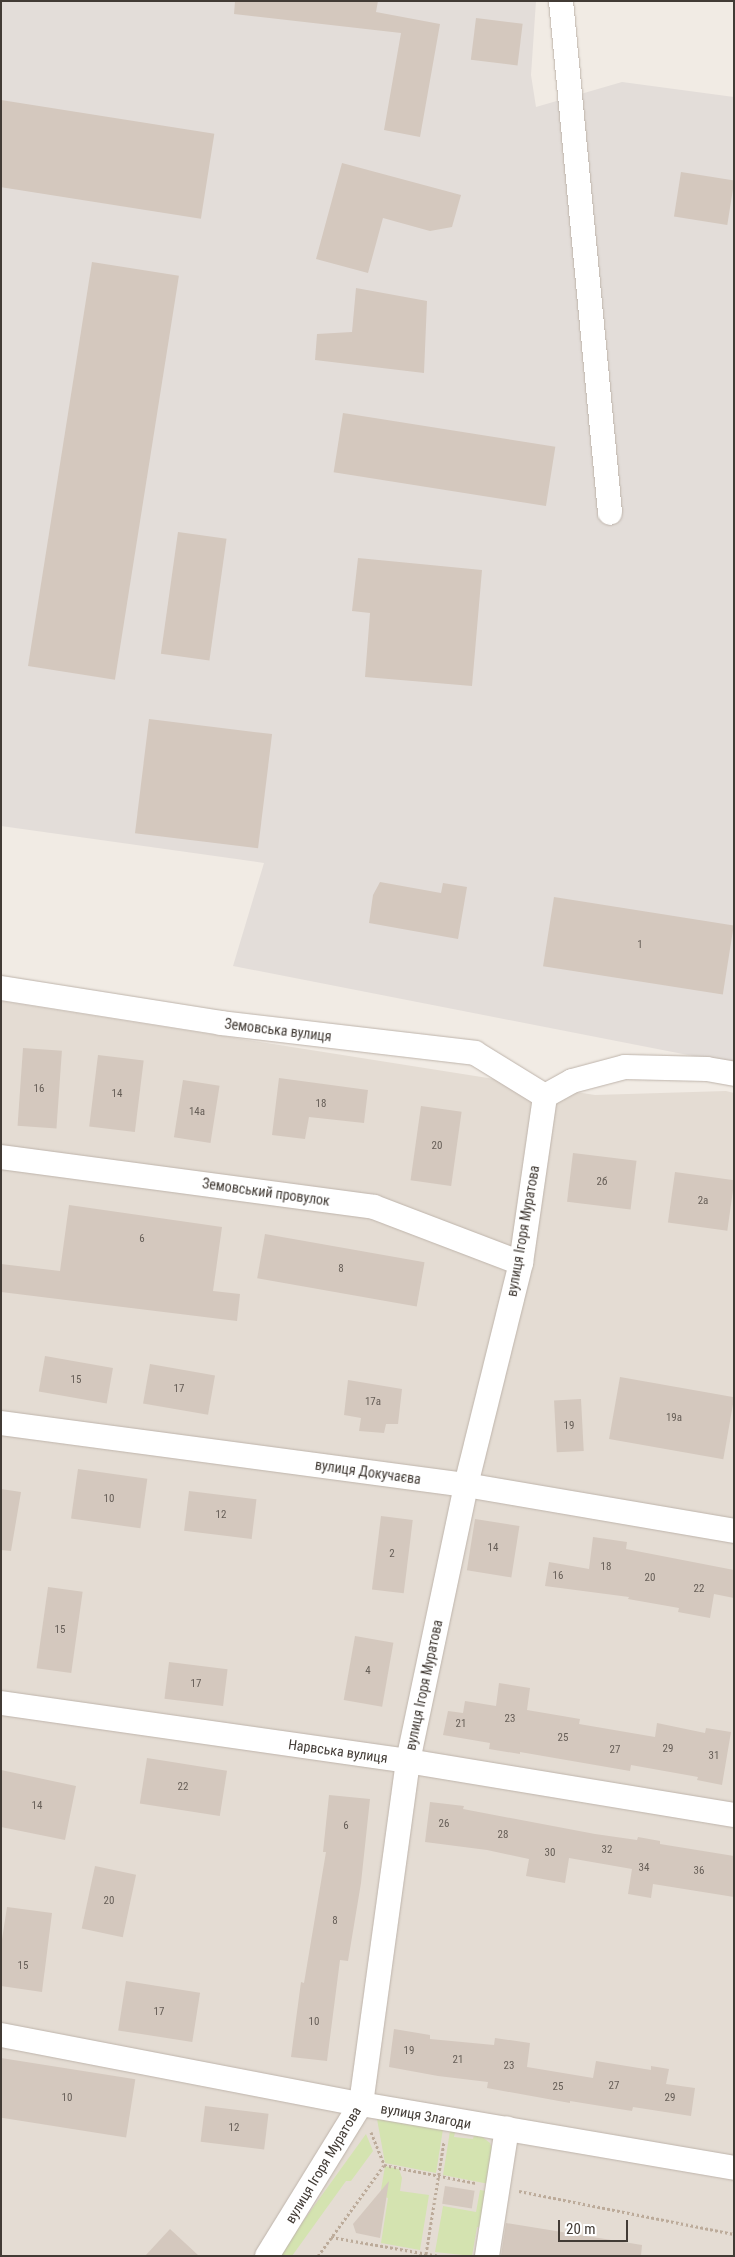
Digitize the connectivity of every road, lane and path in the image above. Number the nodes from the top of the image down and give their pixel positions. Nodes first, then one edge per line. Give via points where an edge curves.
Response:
1 (561, 1) edge
2 (610, 513) dead end
3 (1, 988) edge
4 (734, 1074) edge
5 (545, 1096) junction
6 (1, 1157) edge
7 (521, 1263) junction
8 (1, 1423) edge
9 (466, 1485) junction
10 (734, 1531) edge
11 (1, 1703) edge
12 (408, 1761) junction
13 (734, 1815) edge
14 (1, 2036) edge
15 (360, 2104) junction
16 (448, 2119) junction
17 (507, 2129) junction
18 (734, 2168) edge
19 (331, 2237) dead end
20 (426, 2254) junction
21 (267, 2256) edge
22 (438, 2256) edge
23 (487, 2256) edge

1 - 2 street
3 - 5 street, Земовська вулиця via 221,1024 475,1053
4 - 5 street via 707,1069 625,1067 572,1081
5 - 7 street, вулиця Ігоря Муратова
6 - 7 street, Земовський провулок via 374,1207
7 - 9 street, вулиця Ігоря Муратова
8 - 9 street, вулиця Докучаєва
9 - 10 street, вулиця Докучаєва
9 - 12 street, вулиця Ігоря Муратова
11 - 12 street, Нарвська вулиця
12 - 13 street, Нарвська вулиця
12 - 15 street, вулиця Ігоря Муратова
14 - 15 street, вулиця Злагоди
15 - 16 street, вулиця Злагоди
15 - 21 street, вулиця Ігоря Муратова
16 - 17 street, вулиця Злагоди
16 - 20 path
17 - 18 street, вулиця Злагоди
17 - 23 street
19 - 20 path
20 - 22 path

